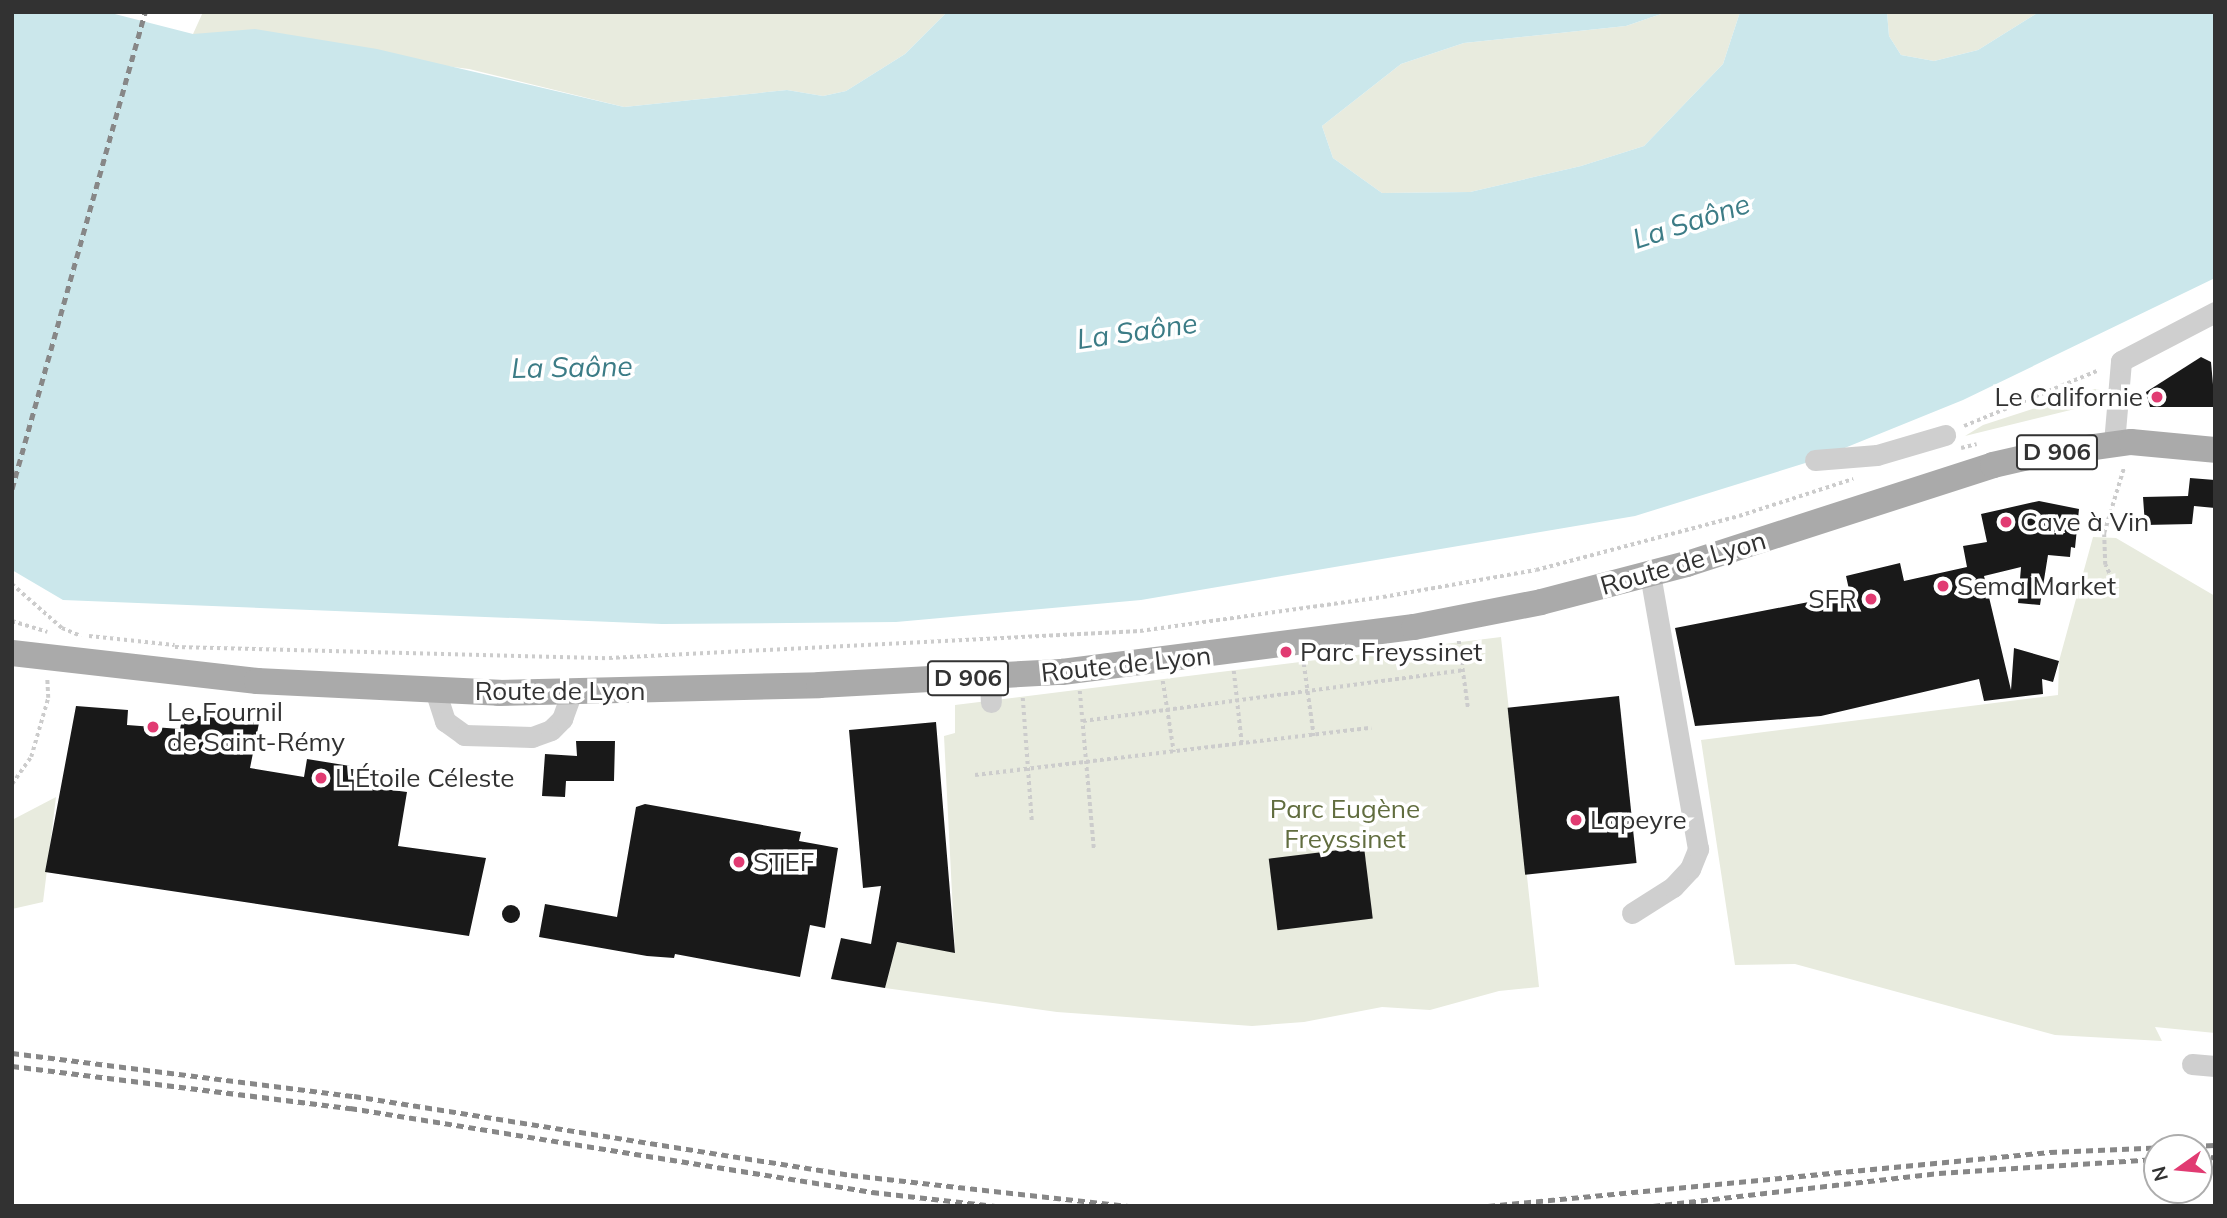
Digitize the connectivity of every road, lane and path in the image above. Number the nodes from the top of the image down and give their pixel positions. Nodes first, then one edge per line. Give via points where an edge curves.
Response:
1 (149, 12) edge
2 (181, 12) edge
3 (2215, 312) edge
4 (2120, 361) junction
5 (1950, 442) junction
6 (1982, 442) dead end
7 (2122, 443) junction
8 (2215, 450) edge
9 (1815, 460) dead end
10 (1864, 476) dead end
11 (1650, 575) junction
12 (12, 584) edge
13 (2115, 586) dead end
14 (1227, 620) junction
15 (1457, 629) dead end
16 (1231, 652) junction
17 (12, 653) edge
18 (1303, 655) dead end
19 (45, 659) junction
20 (1463, 670) junction
21 (1162, 671) dead end
22 (1079, 681) dead end
23 (1023, 687) dead end
24 (435, 690) junction
25 (1309, 691) junction
26 (572, 692) junction
27 (1237, 701) junction
28 (1468, 707) dead end
29 (1168, 710) junction
30 (1083, 721) junction
31 (1371, 728) dead end
32 (1314, 736) junction
33 (1242, 743) junction
34 (1174, 752) junction
35 (1088, 764) junction
36 (1028, 769) junction
37 (975, 775) dead end
38 (12, 784) edge
39 (1032, 821) dead end
40 (1094, 849) dead end
41 (1632, 913) dead end
42 (2192, 1064) dead end
43 (2215, 1066) edge

1 - 2 path
3 - 4 street
4 - 5 path
4 - 7 street
5 - 6 path
5 - 9 street
7 - 8 main road, Route de Lyon / D 906
7 - 11 main road, Route de Lyon / D 906 via 1993,465
7 - 13 path via 2104,533 2105,565
10 - 14 path via 1536,570
11 - 16 main road, Route de Lyon / D 906 via 1473,616
11 - 41 street via 1698,849 1690,869 1673,887
12 - 14 path via 62,628 79,636 177,646 505,658 704,656 920,645 1140,631
14 - 16 path
15 - 20 path
16 - 26 main road, Route de Lyon / D 906 via 990,689
16 - 27 path
17 - 19 main road, Route de Lyon / D 906
18 - 25 path
19 - 24 main road, Route de Lyon / D 906 via 257,681
19 - 38 path via 48,698 31,757
20 - 25 path
20 - 28 path
21 - 29 path
22 - 30 path
23 - 36 path
24 - 26 main road, Route de Lyon / D 906
24 - 26 street via 445,721 464,735 532,737 551,730 562,719
25 - 27 path
25 - 32 path
27 - 29 path
27 - 33 path
29 - 30 path
29 - 34 path
30 - 35 path
31 - 32 path
32 - 33 path
33 - 34 path
34 - 35 path
35 - 36 path
35 - 40 path
36 - 37 path
36 - 39 path
42 - 43 street

